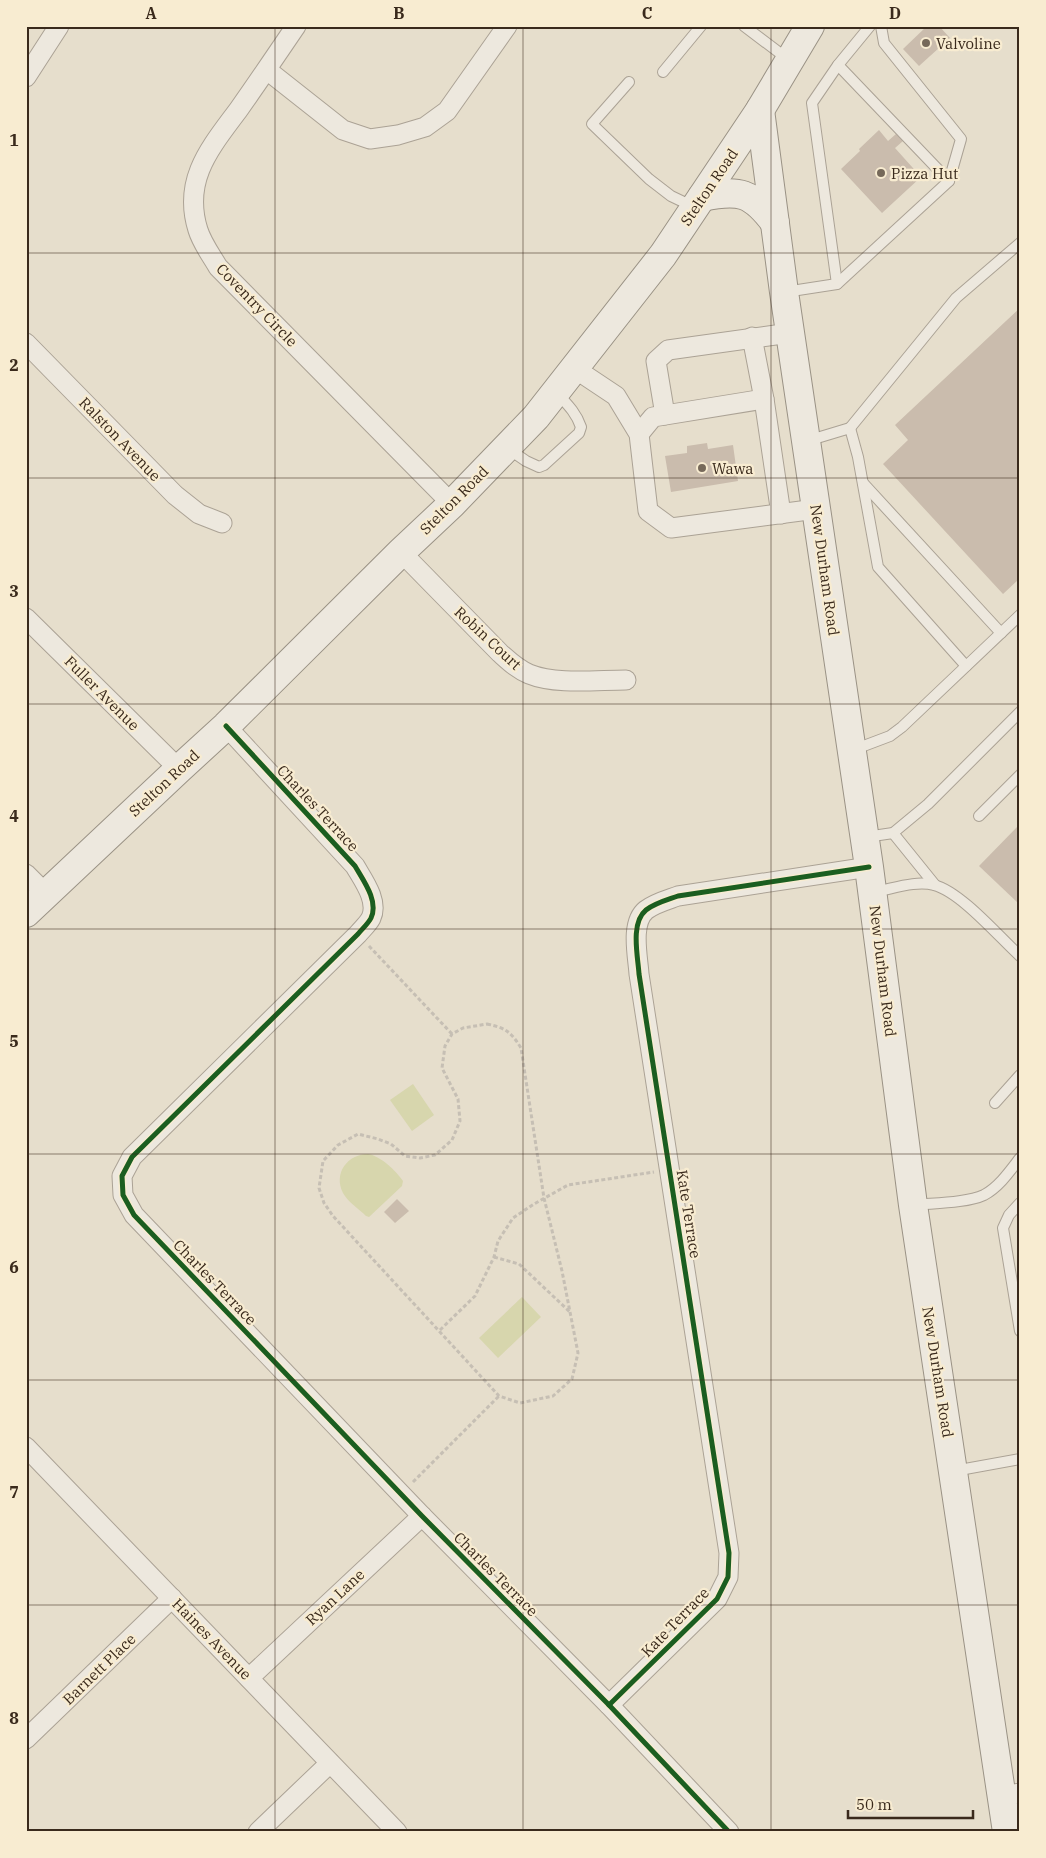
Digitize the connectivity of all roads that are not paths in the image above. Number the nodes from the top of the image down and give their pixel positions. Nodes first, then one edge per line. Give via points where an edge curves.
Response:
1 (59, 26) edge
2 (296, 26) edge
3 (507, 26) edge
4 (701, 26) edge
5 (744, 26) edge
6 (810, 26) edge
7 (870, 26) edge
8 (881, 26) edge
9 (790, 60) junction
10 (838, 65) junction
11 (267, 70) junction
12 (663, 72) dead end
13 (26, 77) edge
14 (629, 82) dead end
15 (760, 110) junction
16 (949, 181) junction
17 (698, 202) junction
18 (775, 223) junction
19 (1020, 243) edge
20 (837, 284) junction
21 (784, 292) junction
22 (790, 333) junction
23 (752, 337) junction
24 (26, 343) edge
25 (574, 368) junction
26 (555, 392) junction
27 (764, 399) junction
28 (665, 416) junction
29 (850, 428) junction
30 (639, 434) junction
31 (806, 442) junction
32 (506, 448) junction
33 (862, 482) junction
34 (452, 504) junction
35 (816, 509) junction
36 (781, 514) junction
37 (222, 522) dead end
38 (401, 552) junction
39 (1020, 615) edge
40 (26, 618) edge
41 (1001, 633) junction
42 (966, 666) junction
43 (626, 680) dead end
44 (1020, 712) edge
45 (226, 726) junction
46 (852, 751) junction
47 (179, 769) junction
48 (1020, 775) edge
49 (979, 816) dead end
50 (893, 833) junction
51 (865, 837) junction
52 (26, 874) edge
53 (871, 879) junction
54 (935, 885) junction
55 (46, 894) junction
56 (26, 913) edge
57 (1020, 956) edge
58 (1020, 1075) edge
59 (995, 1103) dead end
60 (1020, 1158) edge
61 (1020, 1204) edge
62 (913, 1205) junction
63 (1020, 1331) edge
64 (26, 1447) edge
65 (1020, 1459) edge
66 (953, 1471) junction
67 (422, 1516) junction
68 (172, 1598) junction
69 (249, 1678) junction
70 (609, 1705) junction
71 (26, 1739) edge
72 (330, 1763) junction
73 (1011, 1794) edge
74 (258, 1832) edge
75 (397, 1832) edge
76 (729, 1832) edge
77 (1007, 1832) edge

1 - 13 street
2 - 11 street, Coventry Circle
3 - 11 street via 447,111 425,127 398,134 370,139 342,130
4 - 12 lane
5 - 9 lane
6 - 9 main road, Stelton Road
7 - 10 lane
8 - 16 lane via 884,42 960,139
9 - 15 main road, Stelton Road
10 - 16 lane
10 - 20 lane via 812,103
11 - 34 street, Coventry Circle via 198,170 193,210 198,231 218,267
14 - 17 lane via 592,124 671,196
15 - 17 main road, Stelton Road
15 - 18 main road, New Durham Road
16 - 20 lane
17 - 18 main road via 722,192 735,192 763,207
17 - 25 main road, Stelton Road via 663,255
18 - 21 main road, New Durham Road
19 - 29 lane via 956,298
20 - 21 lane
21 - 22 main road, New Durham Road
22 - 23 street
22 - 31 main road, New Durham Road
23 - 27 street
23 - 28 street via 668,350 662,355 656,361
24 - 37 street, Ralston Avenue via 175,495 199,514
25 - 26 main road, Stelton Road
25 - 30 street via 616,396
26 - 32 main road, Stelton Road
26 - 32 lane via 573,410 581,427 579,433 544,466 526,461
27 - 28 street
27 - 36 street
28 - 30 street via 653,417
29 - 31 lane
29 - 33 lane
30 - 36 street via 648,511 671,528
31 - 35 main road, New Durham Road
32 - 34 main road, Stelton Road
33 - 41 lane
33 - 42 lane via 878,567
34 - 38 main road, Stelton Road
35 - 36 street
35 - 46 main road, New Durham Road
38 - 43 street, Robin Court via 500,653 521,670 548,680
38 - 45 main road, Stelton Road
39 - 41 lane
40 - 47 street, Fuller Avenue
41 - 42 lane
42 - 46 lane via 890,736
44 - 50 lane via 928,804
45 - 47 main road, Stelton Road
45 - 67 street, Charles Terrace via 355,866 369,889 373,908 371,918 132,1157 122,1176 123,1195 134,1215
46 - 51 main road, New Durham Road
47 - 55 main road, Stelton Road
48 - 49 lane
50 - 51 lane
50 - 54 lane
51 - 53 main road, New Durham Road
52 - 55 street
53 - 54 lane
53 - 62 main road, New Durham Road
53 - 70 street, Kate Terrace via 678,896 644,912 635,932 729,1553 728,1577 717,1599
54 - 57 lane via 964,903
55 - 56 main road, Stelton Road
58 - 59 lane
60 - 62 lane via 1004,1179 984,1195
61 - 63 lane via 1009,1215 1003,1228
62 - 66 main road, New Durham Road
64 - 68 street, Haines Avenue
65 - 66 lane
66 - 73 main road, New Durham Road
67 - 69 street, Ryan Lane
67 - 70 street, Charles Terrace
68 - 69 street, Haines Avenue
68 - 71 street, Barnett Place
69 - 72 street, Haines Avenue
70 - 76 street, Charles Terrace
72 - 74 street
72 - 75 street, Haines Avenue
73 - 77 main road, New Durham Road

